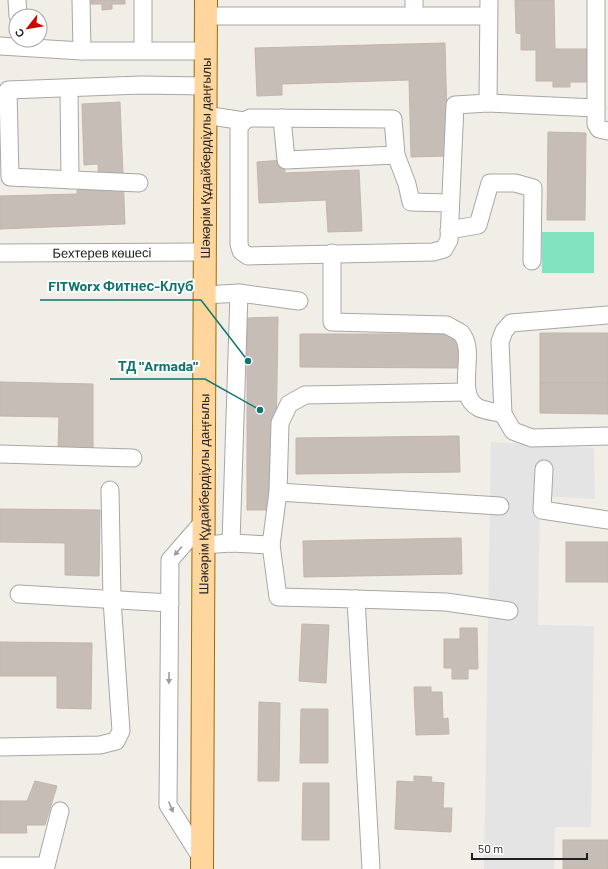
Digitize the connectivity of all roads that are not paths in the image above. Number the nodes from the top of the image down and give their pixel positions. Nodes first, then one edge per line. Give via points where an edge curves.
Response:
1 (82, 0) edge
2 (143, 0) edge
3 (596, 0) edge
4 (206, 8) edge
5 (414, 8) edge
6 (489, 8) edge
7 (48, 47) edge
8 (143, 50) junction
9 (82, 51) junction
10 (205, 51) junction
11 (205, 86) junction
12 (69, 89) junction
13 (488, 103) junction
14 (596, 108) junction
15 (205, 115) junction
16 (282, 118) junction
17 (244, 121) junction
18 (608, 131) edge
19 (396, 155) junction
20 (70, 180) junction
21 (139, 183) dead end
22 (450, 203) junction
23 (449, 230) junction
24 (204, 252) junction
25 (0, 253) edge
26 (332, 254) junction
27 (532, 261) dead end
28 (239, 293) junction
29 (204, 295) junction
30 (299, 301) dead end
31 (608, 315) edge
32 (467, 392) junction
33 (503, 414) junction
34 (608, 436) edge
35 (0, 454) edge
36 (133, 458) dead end
37 (544, 469) dead end
38 (110, 490) dead end
39 (278, 492) junction
40 (500, 506) dead end
41 (608, 520) edge
42 (203, 522) junction
43 (231, 543) junction
44 (203, 545) junction
45 (271, 545) junction
46 (20, 594) dead end
47 (356, 599) junction
48 (112, 600) junction
49 (170, 603) junction
50 (509, 611) dead end
51 (0, 747) edge
52 (60, 811) dead end
53 (202, 864) edge
54 (0, 866) edge
55 (371, 869) edge

1 - 9 street
2 - 8 street
3 - 14 street
4 - 5 street
4 - 10 main road, Шәкәрім Құдайбердіұлы даңғылы
5 - 6 street
6 - 13 street
7 - 9 street
8 - 9 street
8 - 10 street
10 - 11 main road, Шәкәрім Құдайбердіұлы даңғылы
11 - 12 street via 141,85
11 - 15 main road, Шәкәрім Құдайбердіұлы даңғылы
12 - 20 street
12 - 20 street via 8,90 10,177
13 - 14 street
13 - 22 street via 455,105
14 - 18 street via 596,124 599,129
15 - 17 street
15 - 24 main road, Шәкәрім Құдайбердіұлы даңғылы
16 - 17 street via 250,118
16 - 19 street via 393,119
16 - 19 street via 286,160
17 - 26 street via 239,127 241,251 248,256
19 - 22 street via 411,202
20 - 21 street
22 - 23 street
23 - 26 street via 449,240 444,248 434,252
23 - 27 street via 478,225 490,183 515,183 533,188
24 - 25 street, Бехтерев көшесі
24 - 29 main road, Шәкәрім Құдайбердіұлы даңғылы
26 - 32 street via 332,322 447,325 460,332 467,342
28 - 29 street
28 - 30 street
28 - 43 street
29 - 42 main road, Шәкәрім Құдайбердіұлы даңғылы
31 - 33 street via 511,323 504,331 500,342
32 - 33 street via 471,401 479,408
32 - 39 street via 305,395 289,404 280,423
33 - 34 street via 513,431 532,438
35 - 36 street
37 - 41 street via 542,510
38 - 48 street
39 - 40 street
39 - 45 street
42 - 44 main road, Шәкәрім Құдайбердіұлы даңғылы
42 -> 49 street via 170,560
43 - 44 street
43 - 45 street
44 - 53 main road, Шәкәрім Құдайбердіұлы даңғылы
45 - 47 street via 278,598
46 - 48 street
47 - 50 street via 446,602
47 - 55 street
48 - 49 street
48 - 51 street via 122,731 116,741 100,745
49 -> 53 street via 168,805
52 - 54 street via 46,866

